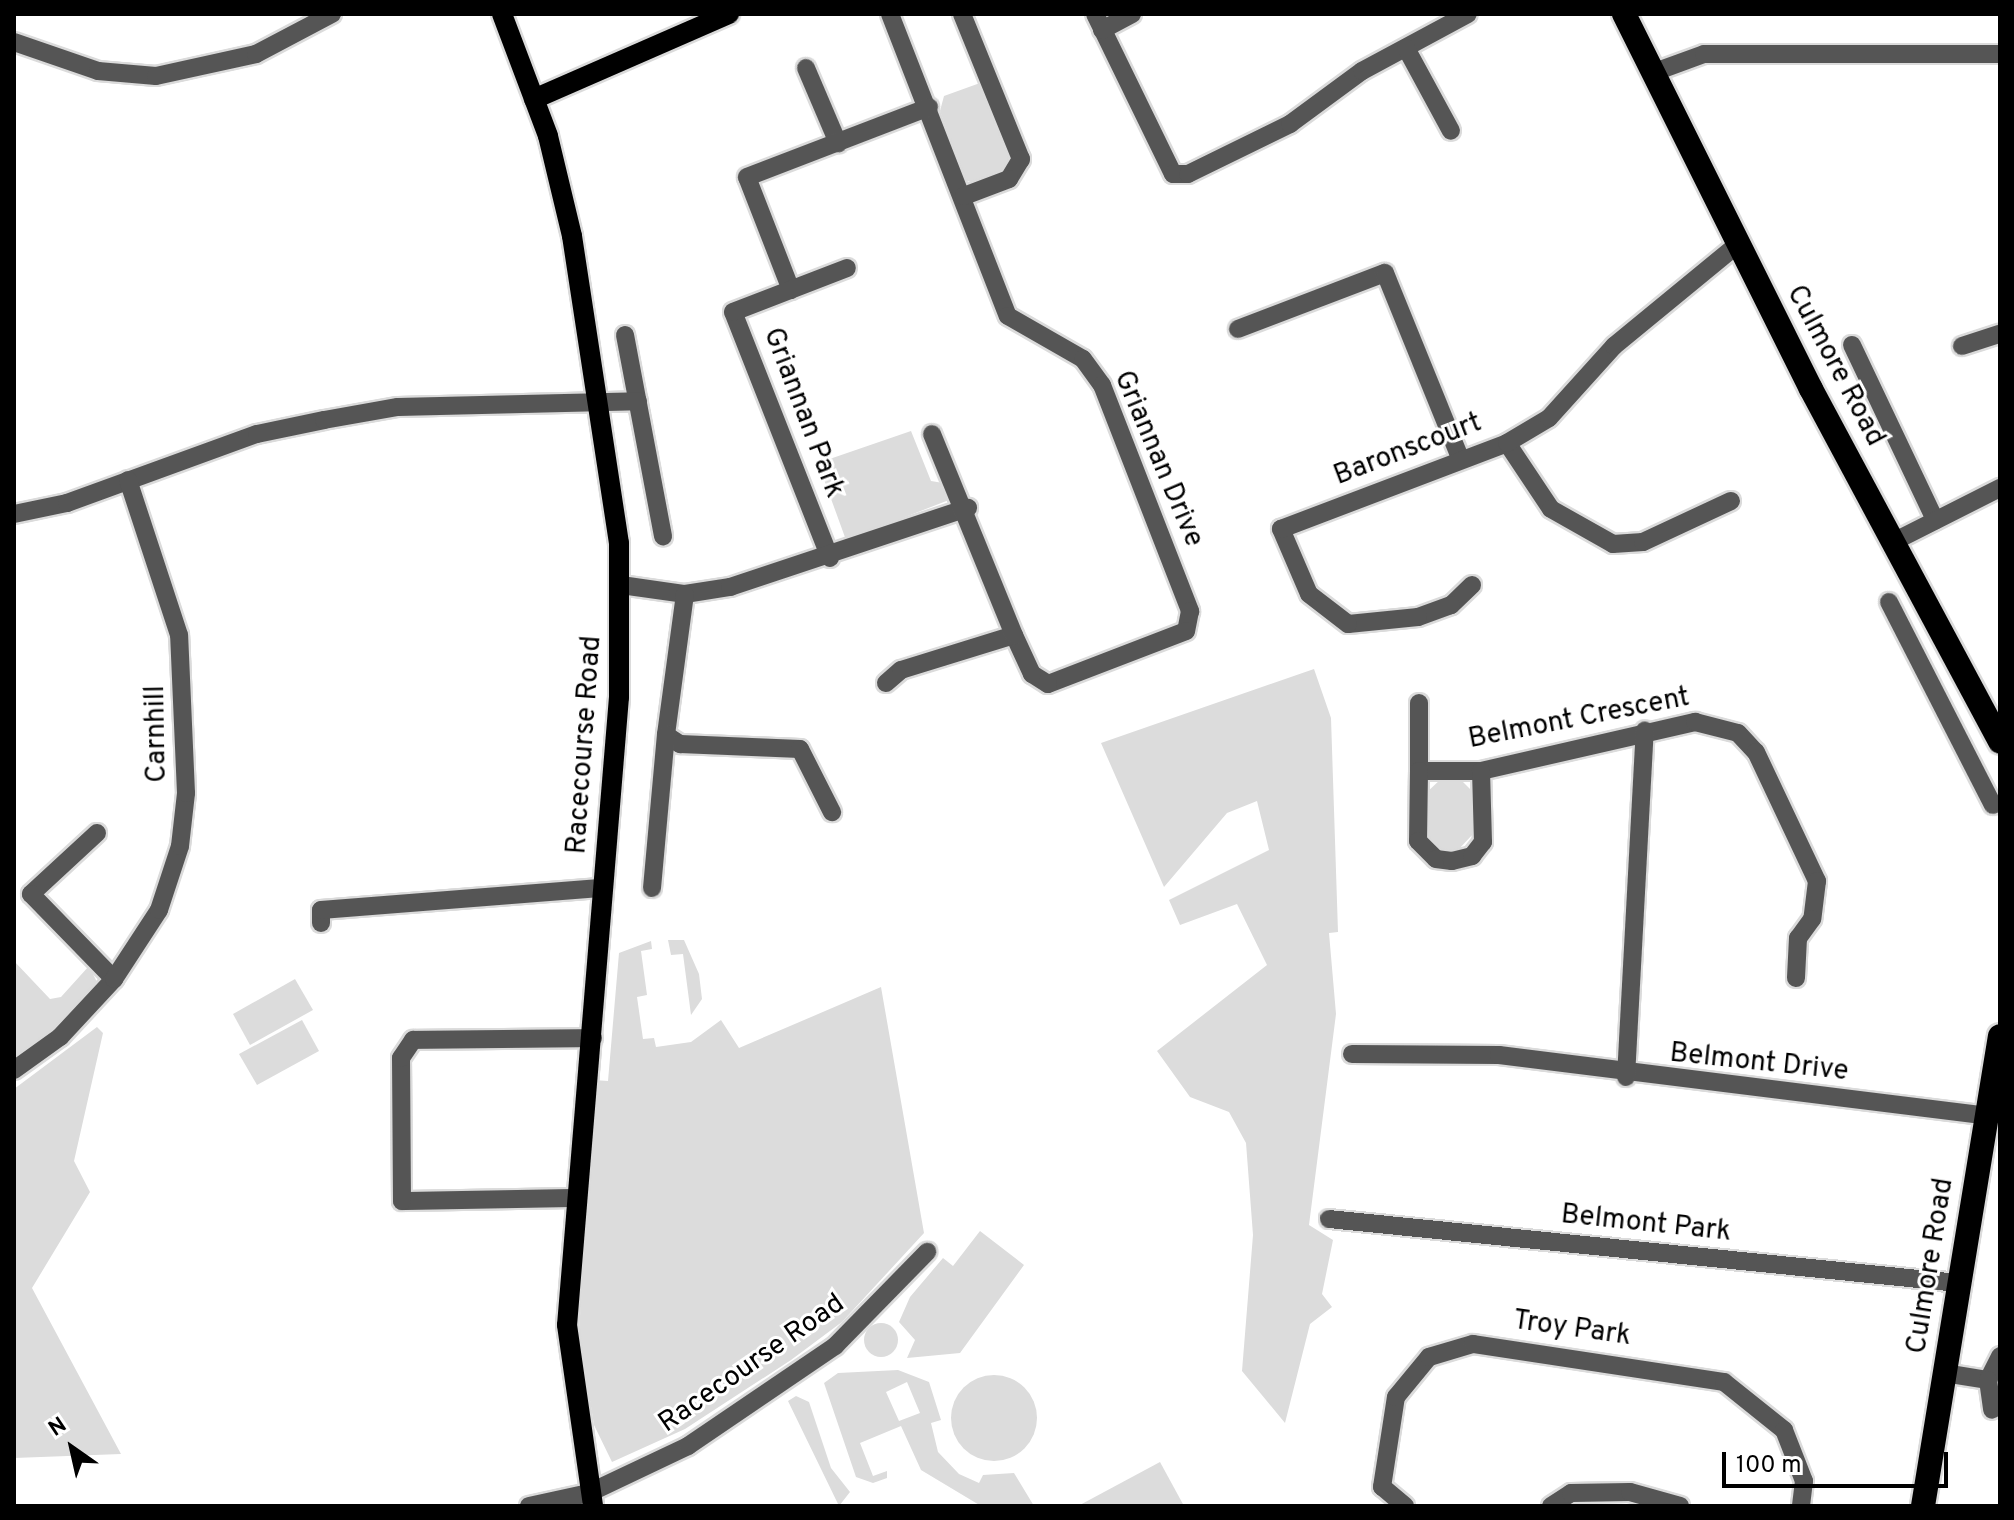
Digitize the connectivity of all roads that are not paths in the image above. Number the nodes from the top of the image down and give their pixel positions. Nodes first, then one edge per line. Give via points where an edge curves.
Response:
1 (332, 14) edge
2 (502, 14) edge
3 (729, 14) edge
4 (890, 14) edge
5 (962, 14) edge
6 (1132, 14) edge
7 (1468, 14) edge
8 (1624, 14) edge
9 (1098, 22) edge
10 (14, 42) edge
11 (1406, 48) junction
12 (2000, 54) edge
13 (806, 68) dead end
14 (1652, 73) junction
15 (534, 99) junction
16 (929, 107) junction
17 (1451, 131) dead end
18 (838, 143) junction
19 (964, 196) junction
20 (1738, 244) junction
21 (847, 268) dead end
22 (791, 290) junction
23 (1238, 329) dead end
24 (2000, 334) edge
25 (625, 335) dead end
26 (1852, 345) dead end
27 (1962, 346) dead end
28 (638, 401) junction
29 (595, 407) junction
30 (932, 434) dead end
31 (1507, 443) junction
32 (1460, 458) junction
33 (128, 480) junction
34 (1999, 490) edge
35 (1731, 501) dead end
36 (968, 508) junction
37 (14, 514) edge
38 (1935, 520) junction
39 (663, 536) dead end
40 (1895, 541) junction
41 (830, 558) junction
42 (621, 585) junction
43 (1472, 585) dead end
44 (685, 594) junction
45 (1889, 602) dead end
46 (1014, 635) junction
47 (1964, 667) junction
48 (886, 683) dead end
49 (1930, 684) junction
50 (1419, 703) dead end
51 (1645, 731) junction
52 (666, 735) junction
53 (2000, 742) edge
54 (1419, 771) junction
55 (1481, 771) junction
56 (1993, 805) dead end
57 (832, 812) dead end
58 (97, 833) dead end
59 (603, 888) junction
60 (652, 888) dead end
61 (321, 923) dead end
62 (1796, 978) dead end
63 (114, 979) junction
64 (2000, 1036) edge
65 (593, 1038) junction
66 (1352, 1054) dead end
67 (14, 1070) edge
68 (1997, 1075) edge
69 (1626, 1077) junction
70 (1986, 1116) junction
71 (577, 1198) junction
72 (1329, 1219) dead end
73 (927, 1252) dead end
74 (1958, 1283) junction
75 (2000, 1356) edge
76 (1944, 1373) junction
77 (1988, 1380) junction
78 (1992, 1410) dead end
79 (591, 1500) edge
80 (1591, 1500) edge
81 (529, 1506) edge
82 (1405, 1506) edge
83 (1551, 1506) edge
84 (1680, 1506) edge
85 (1801, 1506) edge
86 (1923, 1506) edge

1 - 10 street via 256,54 156,76 98,71
2 - 15 main road, Racecourse Road
3 - 15 main road
4 - 16 street, Griannan Drive
5 - 19 street via 1021,159 1009,179
6 - 9 street
7 - 11 street
8 - 14 highway, Culmore Road
9 - 11 street via 1173,174 1188,174 1277,131
11 - 17 street
12 - 14 street via 1704,54
13 - 18 street
14 - 20 highway, Culmore Road
15 - 29 main road, Racecourse Road via 572,236 597,375
16 - 18 street
16 - 19 street, Griannan Drive
18 - 22 street via 747,177
19 - 46 street, Griannan Drive via 1008,316 1083,359 1102,385 1190,611 1186,631 1048,684 1032,674
20 - 31 street, Baronscourt via 1614,346 1549,418
20 - 40 highway, Culmore Road
21 - 22 street, Griannan Park
22 - 41 street, Griannan Park via 733,312
23 - 32 street via 1385,273
24 - 27 street
25 - 28 street
26 - 38 street
28 - 29 street
28 - 39 street
29 - 33 street via 398,407 263,432
29 - 42 main road, Racecourse Road via 610,449
30 - 36 street, Griannan Drive
31 - 32 street, Baronscourt
31 - 35 street via 1551,509 1613,544 1643,542
32 - 43 street, Baronscourt via 1281,529 1309,594 1348,624 1418,617 1451,605
33 - 37 street
33 - 63 street, Carnhill via 179,635 186,793 180,846 159,910
34 - 38 street
36 - 41 street
36 - 46 street, Griannan Drive
38 - 40 street
40 - 47 highway, Culmore Road
41 - 44 street
42 - 44 street
42 - 59 main road, Racecourse Road
44 - 52 street
45 - 49 street
46 - 48 street via 901,670
47 - 49 street
47 - 53 highway, Culmore Road
49 - 56 street
50 - 54 street
51 - 55 street, Belmont Crescent
51 - 62 street, Belmont Crescent via 1718,724 1756,752 1817,881 1812,919 1798,938
51 - 69 street
52 - 57 street via 680,744 800,749
52 - 60 street
54 - 55 street, Belmont Crescent
54 - 55 street via 1418,841 1436,859 1452,861 1472,856 1483,842
58 - 63 street via 31,894
59 - 61 street via 321,910
59 - 65 main road, Racecourse Road
63 - 67 street, Carnhill via 60,1037
64 - 68 highway, Culmore Road
65 - 71 main road, Racecourse Road
65 - 71 street via 413,1040 401,1058 402,1201
66 - 69 street, Belmont Drive via 1527,1059
68 - 70 highway, Culmore Road
69 - 70 street, Belmont Drive
70 - 74 highway, Culmore Road
71 - 79 main road, Racecourse Road via 567,1325
72 - 74 street, Belmont Park
73 - 79 street, Racecourse Road via 864,1321 811,1364 676,1453
74 - 76 highway, Culmore Road
75 - 77 street
76 - 77 street
76 - 86 highway, Culmore Road
77 - 78 street
79 - 81 street
80 - 83 street via 1571,1493
80 - 84 street via 1630,1492
82 - 85 street, Troy Park via 1382,1487 1396,1397 1429,1357 1473,1344 1724,1382 1784,1430 1804,1481

